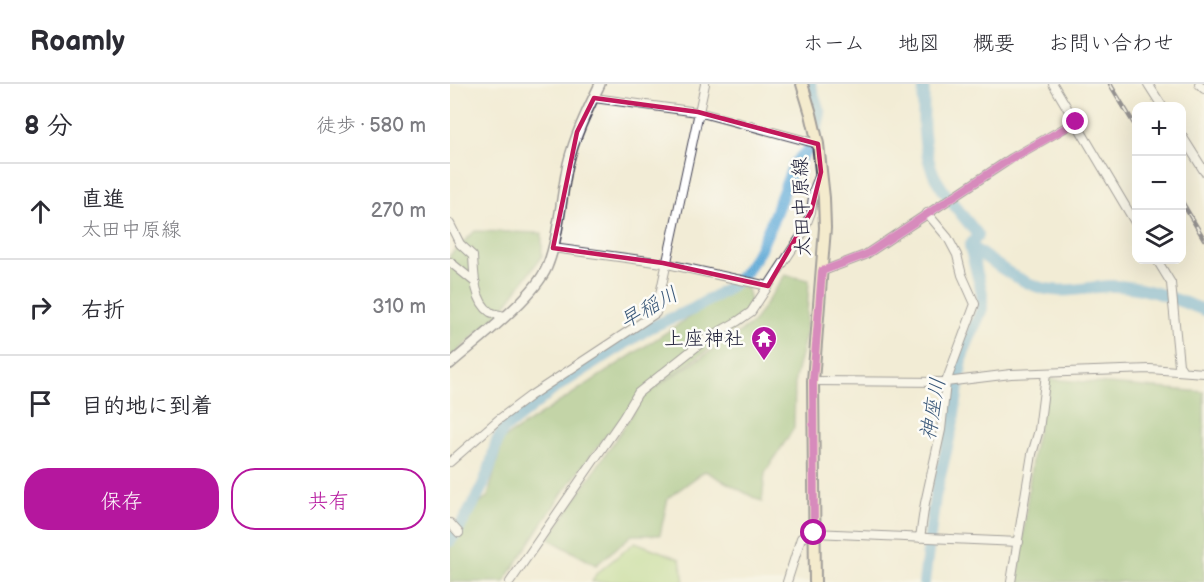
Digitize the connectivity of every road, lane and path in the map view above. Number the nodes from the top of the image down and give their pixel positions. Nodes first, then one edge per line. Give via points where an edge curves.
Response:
1 (600, 84) edge
2 (705, 84) edge
3 (802, 84) edge
4 (1053, 84) edge
5 (1148, 84) edge
6 (1199, 84) edge
7 (1204, 89) edge
8 (594, 98) junction
9 (1159, 102) edge
10 (698, 112) junction
11 (1076, 122) junction
12 (1186, 142) edge
13 (818, 144) junction
14 (1204, 171) edge
15 (821, 172) junction
16 (927, 213) junction
17 (1132, 217) edge
18 (450, 224) edge
19 (553, 248) junction
20 (450, 262) edge
21 (666, 264) junction
22 (1160, 264) edge
23 (822, 271) junction
24 (476, 283) junction
25 (768, 286) junction
26 (505, 316) junction
27 (450, 364) edge
28 (1183, 371) junction
29 (1204, 373) edge
30 (1046, 374) junction
31 (813, 381) junction
32 (946, 382) junction
33 (450, 462) edge
34 (450, 524) edge
35 (459, 533) dead end
36 (814, 533) junction
37 (920, 538) junction
38 (1019, 542) junction
39 (510, 582) edge
40 (787, 582) edge
41 (815, 582) edge
42 (1011, 582) edge

1 - 8 street
2 - 10 street
3 - 13 main road, 太田中原線
4 - 11 street
5 - 9 street
6 - 7 street
8 - 10 street
8 - 19 street via 577,132 568,164
10 - 13 street
10 - 21 street
11 - 16 street
11 - 17 street
12 - 14 street
13 - 15 main road, 太田中原線
15 - 23 main road, 太田中原線 via 825,228
15 - 25 street via 803,233
16 - 23 street via 865,255
16 - 32 street via 957,255 975,304
18 - 24 street via 460,244 473,256
19 - 21 street
19 - 26 street via 540,279
20 - 24 street
21 - 25 street
21 - 33 street via 656,313 530,396
22 - 28 street via 1171,282 1179,365
23 - 31 main road, 太田中原線
24 - 26 street via 490,312
25 - 39 street via 751,312 699,345 633,398
26 - 27 street
28 - 29 street
28 - 30 street
30 - 32 street
30 - 38 street
31 - 32 street
31 - 36 main road, 太田中原線
32 - 37 street
34 - 35 street
36 - 37 street
36 - 40 street via 801,538
36 - 41 main road, 太田中原線
37 - 38 street
38 - 42 street

